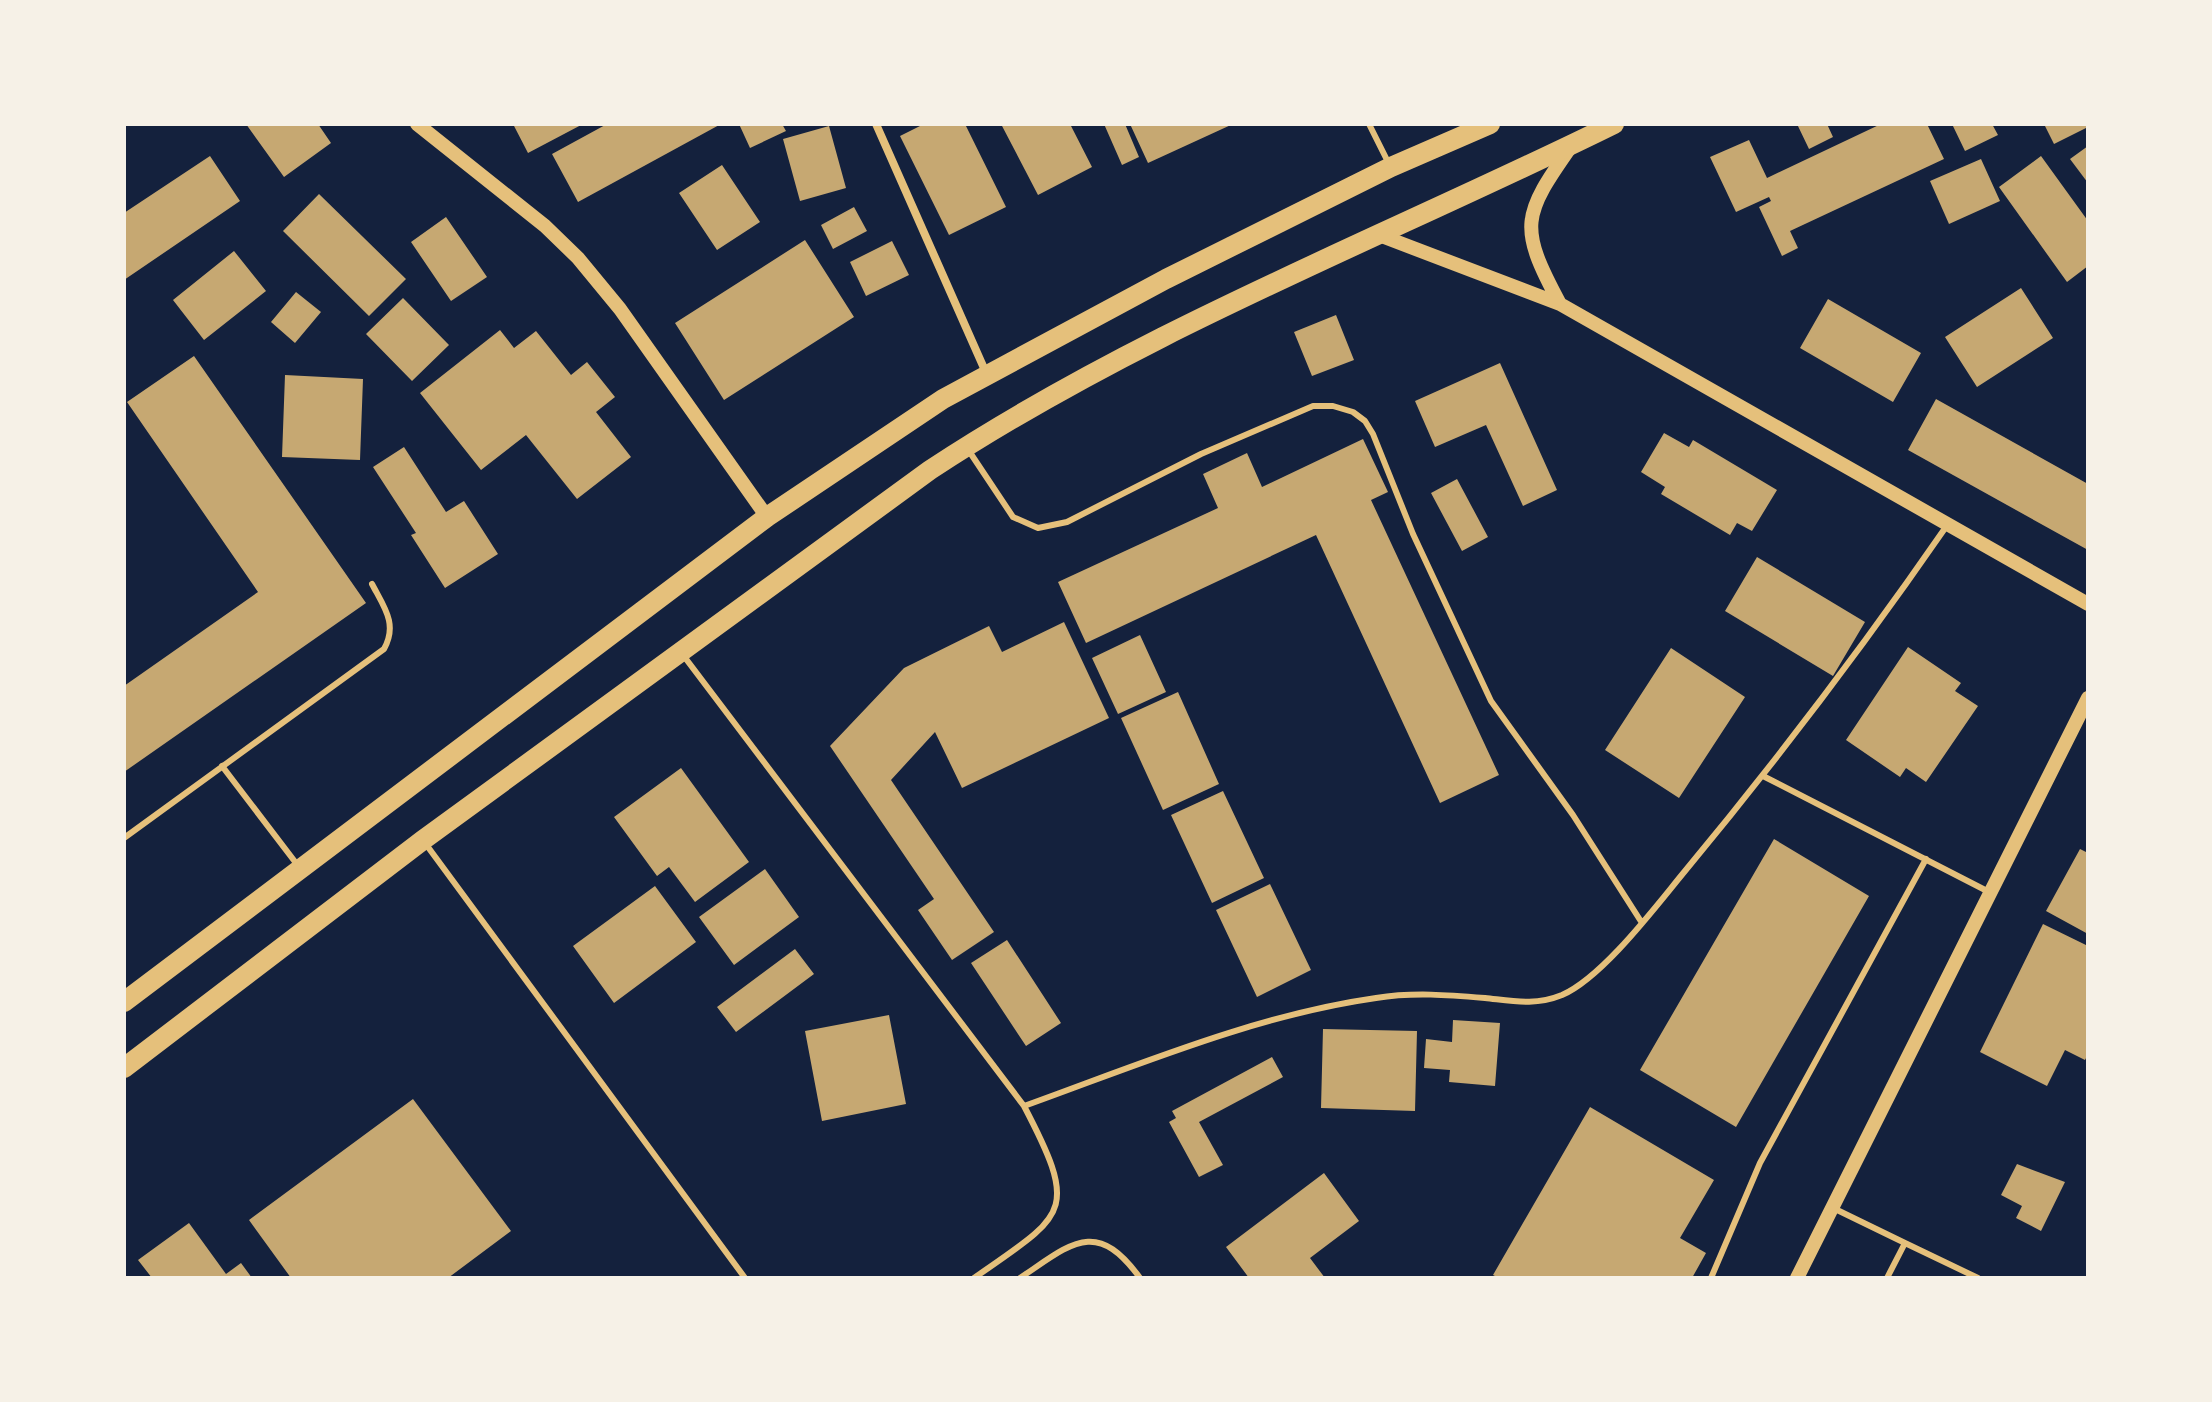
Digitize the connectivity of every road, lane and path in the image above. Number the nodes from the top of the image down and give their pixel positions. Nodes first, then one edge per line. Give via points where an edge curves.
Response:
1 (417, 124) edge
2 (876, 124) edge
3 (1369, 124) edge
4 (1490, 124) edge
5 (1614, 124) edge
6 (1573, 144) junction
7 (1391, 167) junction
8 (1379, 235) junction
9 (1560, 304) junction
10 (987, 375) junction
11 (966, 446) junction
12 (767, 517) junction
13 (1948, 524) junction
14 (372, 584) dead end
15 (2088, 604) edge
16 (681, 653) junction
17 (2088, 698) edge
18 (222, 766) junction
19 (1763, 776) junction
20 (124, 838) edge
21 (423, 840) junction
22 (1926, 859) junction
23 (301, 870) junction
24 (1991, 893) junction
25 (1642, 923) junction
26 (124, 1002) edge
27 (124, 1068) edge
28 (1024, 1106) junction
29 (1833, 1208) junction
30 (1905, 1243) junction
31 (745, 1278) edge
32 (974, 1278) edge
33 (1020, 1278) edge
34 (1140, 1278) edge
35 (1711, 1278) edge
36 (1797, 1278) edge
37 (1887, 1278) edge
38 (1978, 1278) edge

1 - 12 street via 578,258
2 - 10 street
3 - 7 lane
4 - 7 main road
5 - 6 main road
6 - 8 main road
6 - 9 street via 1531,213 1532,245
7 - 10 main road
8 - 9 street
8 - 11 main road via 1110,362
9 - 13 street
10 - 12 main road
11 - 16 main road
11 - 25 lane via 1013,517 1038,528 1067,522 1201,454 1313,406 1353,412 1373,434 1491,701
12 - 23 main road
13 - 15 street
13 - 19 lane via 1854,659
14 - 18 lane via 391,620 384,649
16 - 21 main road
16 - 28 lane
17 - 24 street
18 - 20 lane
18 - 23 lane
19 - 22 lane
19 - 25 lane
21 - 27 main road
21 - 31 lane
22 - 24 lane
22 - 35 lane via 1760,1163
23 - 26 main road
24 - 29 street
25 - 28 lane via 1589,977 1542,1002 1419,994 1345,1003 1251,1027
28 - 32 lane via 1052,1164 1058,1187 1055,1212 1033,1237
29 - 30 lane
29 - 36 street
30 - 37 lane
30 - 38 lane
33 - 34 lane via 1059,1252 1092,1240 1109,1244

